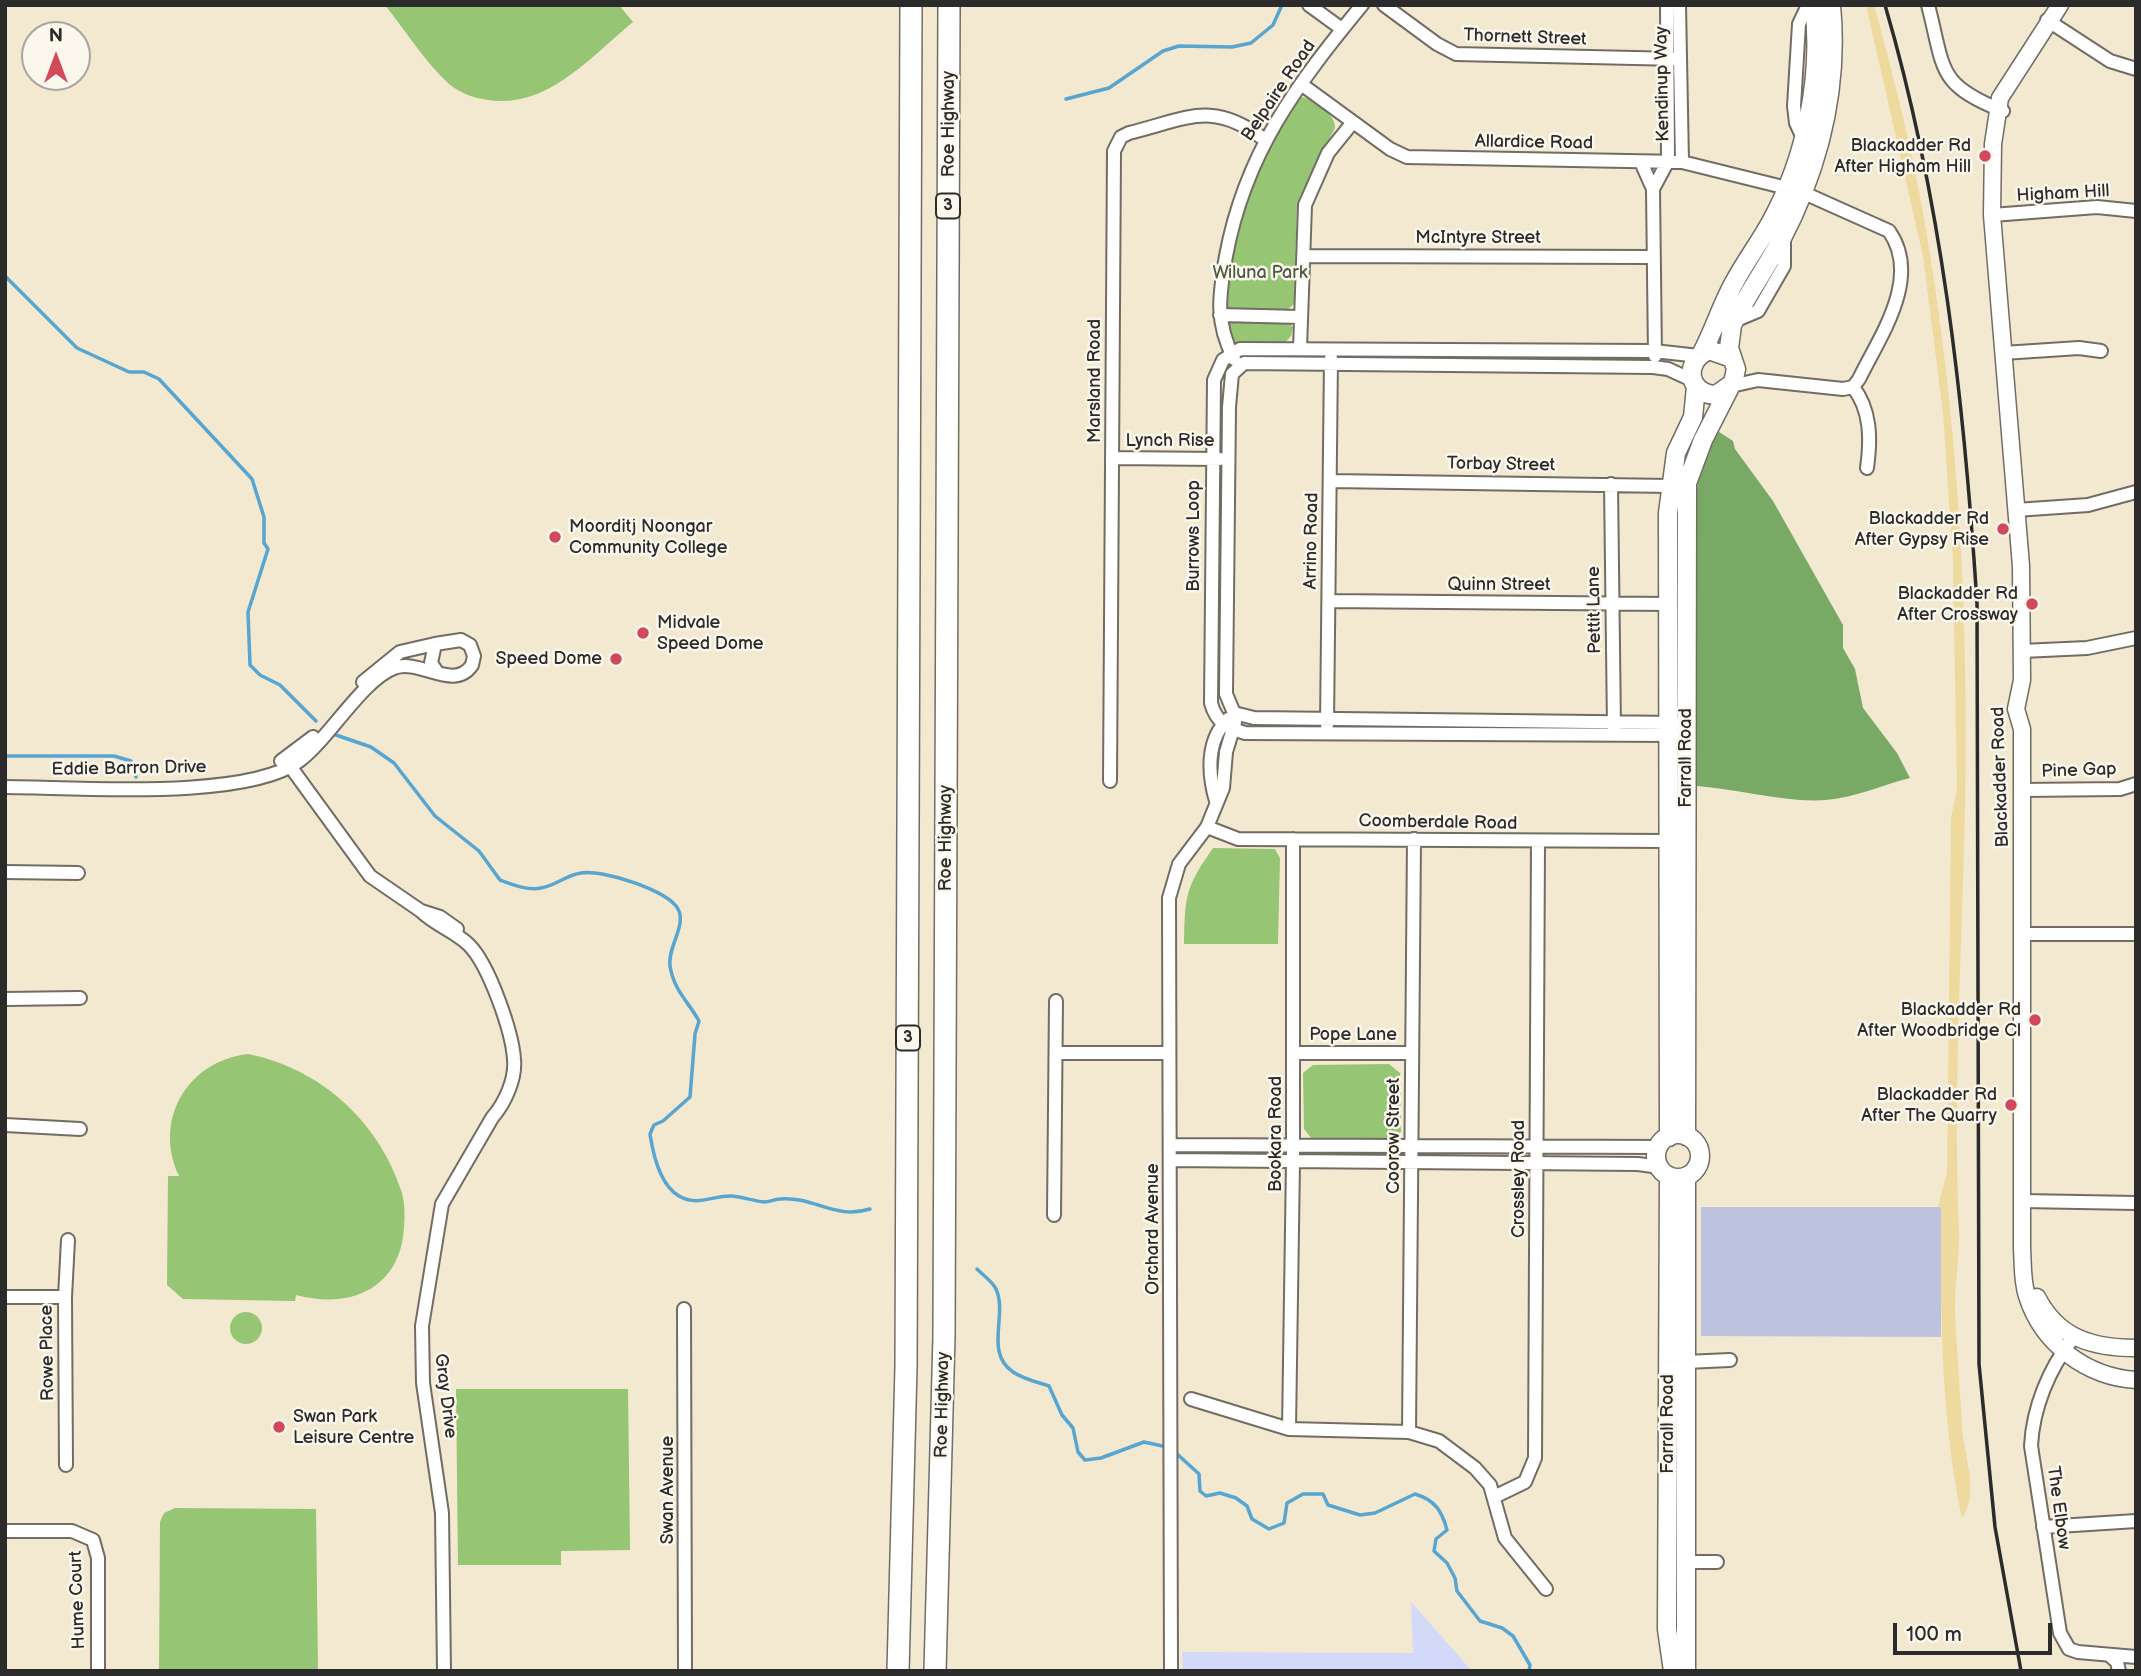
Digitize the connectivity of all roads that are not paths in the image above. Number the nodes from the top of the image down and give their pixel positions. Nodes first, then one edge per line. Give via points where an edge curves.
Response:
1 (911, 5) edge
2 (949, 5) edge
3 (1309, 5) edge
4 (1362, 5) edge
5 (1384, 5) edge
6 (1667, 5) edge
7 (1679, 5) edge
8 (1808, 5) edge
9 (1814, 5) edge
10 (1831, 5) edge
11 (1928, 5) edge
12 (2060, 5) edge
13 (2047, 20) junction
14 (1342, 29) junction
15 (1673, 59) junction
16 (2136, 69) edge
17 (1301, 83) junction
18 (1674, 110) junction
19 (2000, 110) junction
20 (1353, 122) junction
21 (1803, 138) junction
22 (1265, 140) junction
23 (1668, 161) junction
24 (1641, 162) junction
25 (1682, 162) junction
26 (1653, 189) junction
27 (1796, 191) junction
28 (2136, 211) edge
29 (1992, 215) junction
30 (1303, 256) junction
31 (1652, 257) junction
32 (1220, 315) junction
33 (1300, 317) junction
34 (1300, 349) junction
35 (1331, 349) junction
36 (1414, 350) junction
37 (1469, 351) junction
38 (1524, 351) junction
39 (1579, 351) junction
40 (1654, 351) junction
41 (2101, 351) dead end
42 (1231, 353) junction
43 (2003, 353) junction
44 (1700, 355) junction
45 (1732, 360) junction
46 (1237, 365) junction
47 (1331, 365) junction
48 (1414, 365) junction
49 (1470, 366) junction
50 (1524, 366) junction
51 (1580, 366) junction
52 (1656, 367) junction
53 (1758, 380) junction
54 (1694, 384) junction
55 (1853, 387) junction
56 (1730, 388) junction
57 (1213, 407) junction
58 (1228, 407) junction
59 (1112, 458) junction
60 (1212, 459) junction
61 (1228, 459) junction
62 (1867, 468) dead end
63 (1331, 481) junction
64 (1611, 484) junction
65 (1670, 486) junction
66 (2136, 492) edge
67 (2016, 510) junction
68 (1213, 514) junction
69 (1227, 514) junction
70 (1212, 566) junction
71 (1227, 566) junction
72 (1329, 601) junction
73 (1612, 603) junction
74 (1670, 604) junction
75 (1211, 623) junction
76 (1226, 623) junction
77 (2136, 638) edge
78 (435, 645) junction
79 (2022, 651) junction
80 (437, 672) junction
81 (1211, 674) junction
82 (1226, 674) junction
83 (1236, 714) junction
84 (1327, 719) junction
85 (1390, 719) junction
86 (1444, 720) junction
87 (1499, 720) junction
88 (1555, 721) junction
89 (1614, 721) junction
90 (1228, 727) junction
91 (1678, 729) junction
92 (1326, 733) junction
93 (1390, 734) junction
94 (1445, 734) junction
95 (1499, 735) junction
96 (1555, 735) junction
97 (1614, 735) junction
98 (292, 760) junction
99 (1110, 781) dead end
100 (2136, 784) edge
101 (5, 787) edge
102 (2022, 790) junction
103 (1207, 827) junction
104 (1293, 839) junction
105 (1414, 839) junction
106 (1538, 841) junction
107 (1670, 841) junction
108 (5, 872) edge
109 (78, 873) dead end
110 (2023, 934) junction
111 (2136, 934) edge
112 (5, 999) edge
113 (80, 999) dead end
114 (1056, 1001) dead end
115 (1056, 1053) junction
116 (1168, 1053) junction
117 (1294, 1053) junction
118 (1412, 1053) junction
119 (5, 1125) edge
120 (80, 1129) dead end
121 (1671, 1140) junction
122 (1171, 1146) junction
123 (1293, 1147) junction
124 (1354, 1147) junction
125 (1412, 1147) junction
126 (1476, 1148) junction
127 (1536, 1148) junction
128 (1603, 1148) junction
129 (1171, 1160) junction
130 (1293, 1162) junction
131 (1353, 1162) junction
132 (1412, 1163) junction
133 (1476, 1163) junction
134 (1536, 1164) junction
135 (1603, 1164) junction
136 (1672, 1173) junction
137 (2022, 1201) junction
138 (2136, 1203) edge
139 (1677, 1207) junction
140 (1054, 1215) dead end
141 (68, 1240) dead end
142 (5, 1297) edge
143 (65, 1297) junction
144 (684, 1309) dead end
145 (2068, 1344) junction
146 (2136, 1348) edge
147 (1730, 1360) dead end
148 (1685, 1362) junction
149 (2136, 1380) edge
150 (1191, 1399) dead end
151 (1289, 1429) junction
152 (1409, 1432) junction
153 (1676, 1447) junction
154 (66, 1465) dead end
155 (1496, 1496) junction
156 (1676, 1507) junction
157 (2136, 1521) edge
158 (2043, 1527) junction
159 (5, 1531) edge
160 (1684, 1562) junction
161 (1717, 1562) dead end
162 (1676, 1581) junction
163 (1546, 1589) dead end
164 (1676, 1640) junction
165 (2109, 1655) junction
166 (2136, 1657) edge
167 (98, 1671) edge
168 (444, 1671) edge
169 (685, 1671) edge
170 (898, 1671) edge
171 (935, 1671) edge
172 (1171, 1671) edge
173 (1674, 1671) edge
174 (1686, 1671) edge
175 (2119, 1671) edge

1 - 170 highway, 3 via 906,1367
2 - 171 highway, Roe Highway / 3 via 944,1336
3 - 14 street
4 - 14 street, Belpaire Road
5 - 15 street, Thornett Street via 1456,54
6 - 15 street, Kendinup Way
7 - 15 street, Kendinup Way
8 - 21 street via 1799,24 1794,106
9 - 21 main road via 1815,71
10 - 27 main road via 1831,92 1825,127
11 - 19 street via 1948,79 1960,92
12 - 13 street, Blackadder Road
13 - 16 street via 2110,61
13 - 19 street, Blackadder Road
14 - 17 street, Belpaire Road
15 - 18 street, Kendinup Way
17 - 20 street, Allardice Road
17 - 22 street, Belpaire Road
18 - 23 street, Kendinup Way
18 - 25 street, Kendinup Way
19 - 29 street, Blackadder Road
20 - 24 street, Allardice Road via 1400,154 1418,158
20 - 30 street via 1328,153 1312,186 1304,213
21 - 27 main road
22 - 32 street, Belpaire Road via 1234,220
22 - 59 street, Marsland Road via 1228,118 1209,113 1129,133 1117,143 1113,164
23 - 24 street, Allardice Road
23 - 25 street, Allardice Road
23 - 26 street
24 - 26 street
25 - 27 street, Allardice Road
26 - 31 street
27 - 44 main road via 1734,283
27 - 45 main road via 1784,233 1734,321 1729,340
27 - 55 street, Allardice Road via 1889,231 1898,250 1900,291
28 - 29 street, Higham Hill via 2097,207
29 - 43 street, Blackadder Road
30 - 31 street, McIntyre Street
30 - 33 street
31 - 40 street
32 - 33 street
32 - 42 street, Belpaire Road via 1223,340
33 - 34 street
34 - 35 street
34 - 42 street
35 - 36 street
35 - 47 street, Arrino Road
36 - 37 street
36 - 48 street
37 - 38 street
37 - 49 street
38 - 39 street
38 - 50 street
39 - 40 street
39 - 51 street
40 - 44 street
40 - 52 street
41 - 43 street
42 - 46 street, Belpaire Road
42 - 57 street, Burrows Loop via 1216,373
43 - 67 street, Blackadder Road
44 - 45 main road via 1717,350
44 - 54 main road via 1692,365
45 - 53 street
45 - 56 main road via 1736,377
46 - 47 street
46 - 58 street, Burrows Loop via 1231,374
47 - 48 street
47 - 63 street, Arrino Road
48 - 49 street
49 - 50 street
50 - 51 street
51 - 52 street
52 - 54 street via 1680,373
53 - 55 street
53 - 56 street
54 - 56 main road via 1709,395
54 - 65 main road, Farrall Road via 1693,417 1676,453
55 - 62 street via 1866,408
56 - 91 main road, Farrall Road via 1687,484
57 - 58 street
57 - 60 street, Burrows Loop
58 - 61 street, Burrows Loop
59 - 60 street, Lynch Rise
59 - 99 street, Marsland Road
60 - 61 street, Lynch Rise
60 - 68 street, Burrows Loop
61 - 69 street, Burrows Loop
63 - 64 street, Torbay Street
63 - 72 street, Arrino Road
64 - 65 street, Torbay Street
64 - 73 street, Pettit Lane
65 - 74 main road, Farrall Road
66 - 67 street via 2088,505
67 - 79 street, Blackadder Road
68 - 69 street
68 - 70 street, Burrows Loop
69 - 71 street, Burrows Loop
70 - 71 street
70 - 75 street, Burrows Loop
71 - 76 street, Burrows Loop
72 - 73 street, Quinn Street
72 - 84 street, Arrino Road
73 - 74 street, Quinn Street
73 - 89 street, Pettit Lane
74 - 91 main road, Farrall Road
75 - 76 street
75 - 81 street, Burrows Loop
76 - 82 street, Burrows Loop
77 - 79 street via 2087,648
78 - 80 street via 431,663
78 - 80 street, Eddie Barron Drive via 464,641 474,656 467,673
78 - 98 street, Eddie Barron Drive via 390,657
79 - 102 street, Blackadder Road via 2017,709 2022,729
80 - 98 street, Eddie Barron Drive via 415,665 391,669
81 - 82 street
81 - 90 street, Burrows Loop via 1214,714
82 - 83 street, Burrows Loop via 1226,694
83 - 84 street
83 - 90 street
84 - 85 street
84 - 92 street, Arrino Road
85 - 86 street
85 - 93 street
86 - 87 street
86 - 94 street
87 - 88 street
87 - 95 street
88 - 89 street
88 - 96 street
89 - 91 street
89 - 97 street, Pettit Lane
90 - 92 street via 1244,733
90 - 103 street, Orchard Avenue via 1224,784
91 - 97 street
91 - 107 main road, Farrall Road
91 - 121 main road, Farrall Road
92 - 93 street
93 - 94 street
94 - 95 street
95 - 96 street
96 - 97 street
98 - 101 street, Eddie Barron Drive via 253,778 199,788
98 - 168 street, Gray Drive via 370,876 467,935 488,957 519,1043 522,1061 506,1113 482,1139 442,1204 422,1326 423,1382 442,1513
100 - 102 street, Pine Gap via 2120,789
102 - 110 street, Blackadder Road
103 - 104 street, Coomberdale Road via 1238,839
103 - 116 street, Orchard Avenue via 1179,864 1171,887
104 - 105 street, Coomberdale Road
104 - 117 street, Bookara Road
105 - 106 street, Coomberdale Road
105 - 118 street, Coorow Street
106 - 107 street, Coomberdale Road
106 - 127 street, Crossley Road
107 - 121 main road, Farrall Road
108 - 109 street
110 - 111 street
110 - 137 street, Blackadder Road
112 - 113 street
114 - 115 street
115 - 116 street
115 - 140 street
116 - 122 street, Orchard Avenue
117 - 118 street, Pope Lane
117 - 123 street, Bookara Road
118 - 125 street, Coorow Street
119 - 120 street
121 - 128 street
121 - 136 main road via 1657,1157
121 - 136 main road via 1698,1146 1700,1158 1695,1170
122 - 123 street
122 - 129 street, Orchard Avenue
123 - 124 street
123 - 130 street, Bookara Road
124 - 125 street
124 - 131 street
125 - 126 street
125 - 132 street, Coorow Street
126 - 127 street
126 - 133 street
127 - 128 street
127 - 134 street, Crossley Road
128 - 135 street
129 - 130 street
129 - 172 street, Orchard Avenue
130 - 131 street
130 - 151 street, Bookara Road
131 - 132 street
132 - 133 street
132 - 152 street, Coorow Street
133 - 134 street
134 - 135 street
134 - 155 street, Crossley Road via 1535,1458 1525,1482
135 - 136 street
136 - 139 main road, Farrall Road
137 - 138 street
137 - 145 street, Blackadder Road via 2024,1274 2032,1308 2050,1338
139 - 148 main road, Farrall Road
139 - 153 main road, Farrall Road
141 - 143 street, Rowe Place
142 - 143 street
143 - 154 street, Rowe Place
144 - 169 street, Swan Avenue
145 - 146 street
145 - 149 street, Blackadder Road via 2103,1374
145 - 158 street, The Elbow via 2044,1390 2032,1428
147 - 148 street
148 - 153 main road, Farrall Road
150 - 151 street
151 - 152 street
152 - 155 street via 1427,1435 1450,1448 1484,1476
153 - 156 main road, Farrall Road
155 - 163 street via 1505,1538
156 - 160 main road, Farrall Road
156 - 162 main road, Farrall Road
157 - 158 street
158 - 165 street, The Elbow via 2063,1642 2078,1652
159 - 167 street, Hume Court via 72,1531 84,1534 98,1549
160 - 161 street
160 - 162 main road, Farrall Road
162 - 164 main road, Farrall Road
164 - 173 main road, Farrall Road
164 - 174 main road, Farrall Road
165 - 166 street, The Elbow
165 - 175 street

